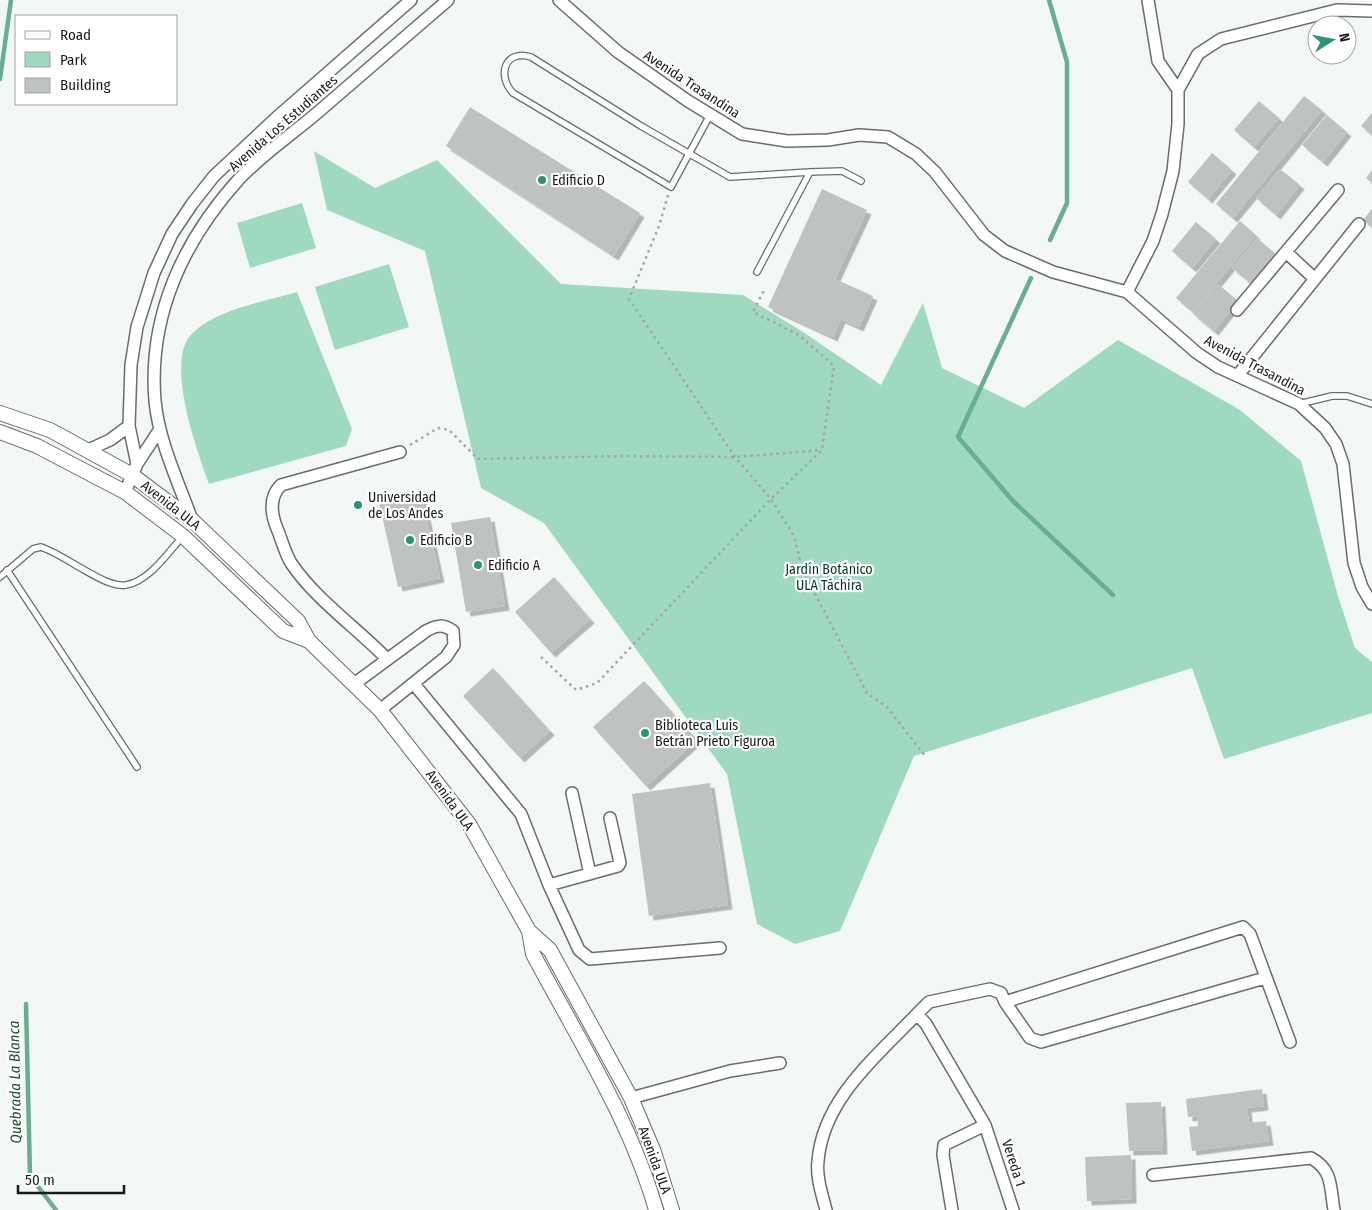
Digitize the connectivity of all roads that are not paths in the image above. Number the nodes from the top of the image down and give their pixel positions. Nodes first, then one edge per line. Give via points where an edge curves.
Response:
1 (411, 0) edge
2 (448, 0) edge
3 (559, 0) edge
4 (1148, 0) edge
5 (1337, 5) edge
6 (1372, 11) edge
7 (1178, 90) junction
8 (710, 115) junction
9 (690, 153) junction
10 (810, 172) junction
11 (861, 181) dead end
12 (1338, 190) dead end
13 (1360, 224) dead end
14 (1287, 253) junction
15 (758, 272) dead end
16 (1315, 279) junction
17 (1127, 292) junction
18 (1237, 310) dead end
19 (1238, 374) junction
20 (1299, 404) junction
21 (1372, 404) edge
22 (0, 413) edge
23 (129, 426) junction
24 (160, 429) junction
25 (0, 432) edge
26 (88, 450) junction
27 (400, 452) road end
28 (134, 469) junction
29 (125, 492) junction
30 (192, 520) junction
31 (183, 536) junction
32 (7, 570) junction
33 (0, 578) edge
34 (1372, 604) edge
35 (309, 641) junction
36 (387, 659) junction
37 (354, 684) junction
38 (414, 684) junction
39 (380, 710) junction
40 (138, 767) dead end
41 (572, 793) dead end
42 (610, 818) dead end
43 (590, 874) junction
44 (549, 885) junction
45 (529, 931) junction
46 (720, 948) dead end
47 (1265, 978) junction
48 (1005, 1002) junction
49 (917, 1014) junction
50 (1290, 1042) dead end
51 (780, 1063) dead end
52 (631, 1098) junction
53 (985, 1125) junction
54 (1153, 1175) dead end
55 (656, 1210) edge
56 (672, 1210) edge
57 (826, 1210) edge
58 (952, 1210) edge
59 (1014, 1210) edge
60 (1334, 1210) edge

1 - 23 street, Avenida Los Estudiantes via 214,176 172,234 154,273 137,327
2 - 24 street, Avenida Los Estudiantes via 241,178 197,232 169,289 157,328 155,401
3 - 8 street, Avenida Trasandina via 618,52
4 - 7 street via 1158,61
5 - 6 street
5 - 7 street via 1221,39 1198,54
7 - 17 street via 1178,124 1169,193 1153,241
8 - 9 lane
8 - 17 street, Avenida Trasandina via 742,134 787,141 859,135 888,138 916,154 935,172 984,235 1005,251 1053,272
9 - 9 lane via 672,187 514,93 506,86 503,74 507,63 513,56 531,57
9 - 10 lane via 730,177
10 - 11 lane via 842,171
10 - 15 lane
12 - 14 street
13 - 16 street
14 - 16 street
14 - 18 street
16 - 19 street
17 - 19 street, Avenida Trasandina via 1197,353
19 - 20 street, Avenida Trasandina
20 - 21 lane via 1332,396 1347,396
20 - 34 street, Avenida Trasandina via 1325,428 1336,444 1343,464 1354,563
22 - 26 street, Avenida ULA via 50,430
23 - 26 street
23 - 28 street, Avenida Los Estudiantes
24 - 28 street
24 - 30 street, Avenida Los Estudiantes
25 - 29 street, Avenida ULA via 38,446
26 - 28 street, Avenida ULA
27 - 36 street via 281,484 274,491 271,504 273,519 296,569
28 - 29 street
28 - 30 street, Avenida ULA
29 - 31 street, Avenida ULA
30 - 35 street, Avenida ULA via 298,621
31 - 32 lane via 162,560 141,578 126,585 98,577 41,547 33,549
31 - 35 street, Avenida ULA via 283,631
32 - 33 lane
32 - 40 lane
35 - 37 street, Avenida ULA
36 - 37 street
36 - 38 street via 436,626 444,625 453,632 454,646 446,657
37 - 39 street, Avenida ULA
38 - 39 street
38 - 44 street via 521,814
39 - 45 street, Avenida ULA via 469,824
41 - 43 street
42 - 43 street via 620,864
43 - 44 street
44 - 46 street via 579,950 590,959
45 - 52 street, Avenida ULA via 550,950
45 - 55 street, Avenida ULA via 533,954 637,1152
47 - 48 street via 1041,1042 1030,1038
47 - 48 street via 1250,934 1243,927
47 - 50 street
48 - 49 street via 1000,993 990,989 929,1002
49 - 53 street, Vereda 1 via 930,1030
49 - 57 street via 833,1108 818,1161
51 - 52 street via 730,1070
52 - 56 street, Avenida ULA via 654,1152
53 - 58 street via 944,1146
53 - 59 street, Vereda 1
54 - 60 street via 1311,1158 1324,1165

